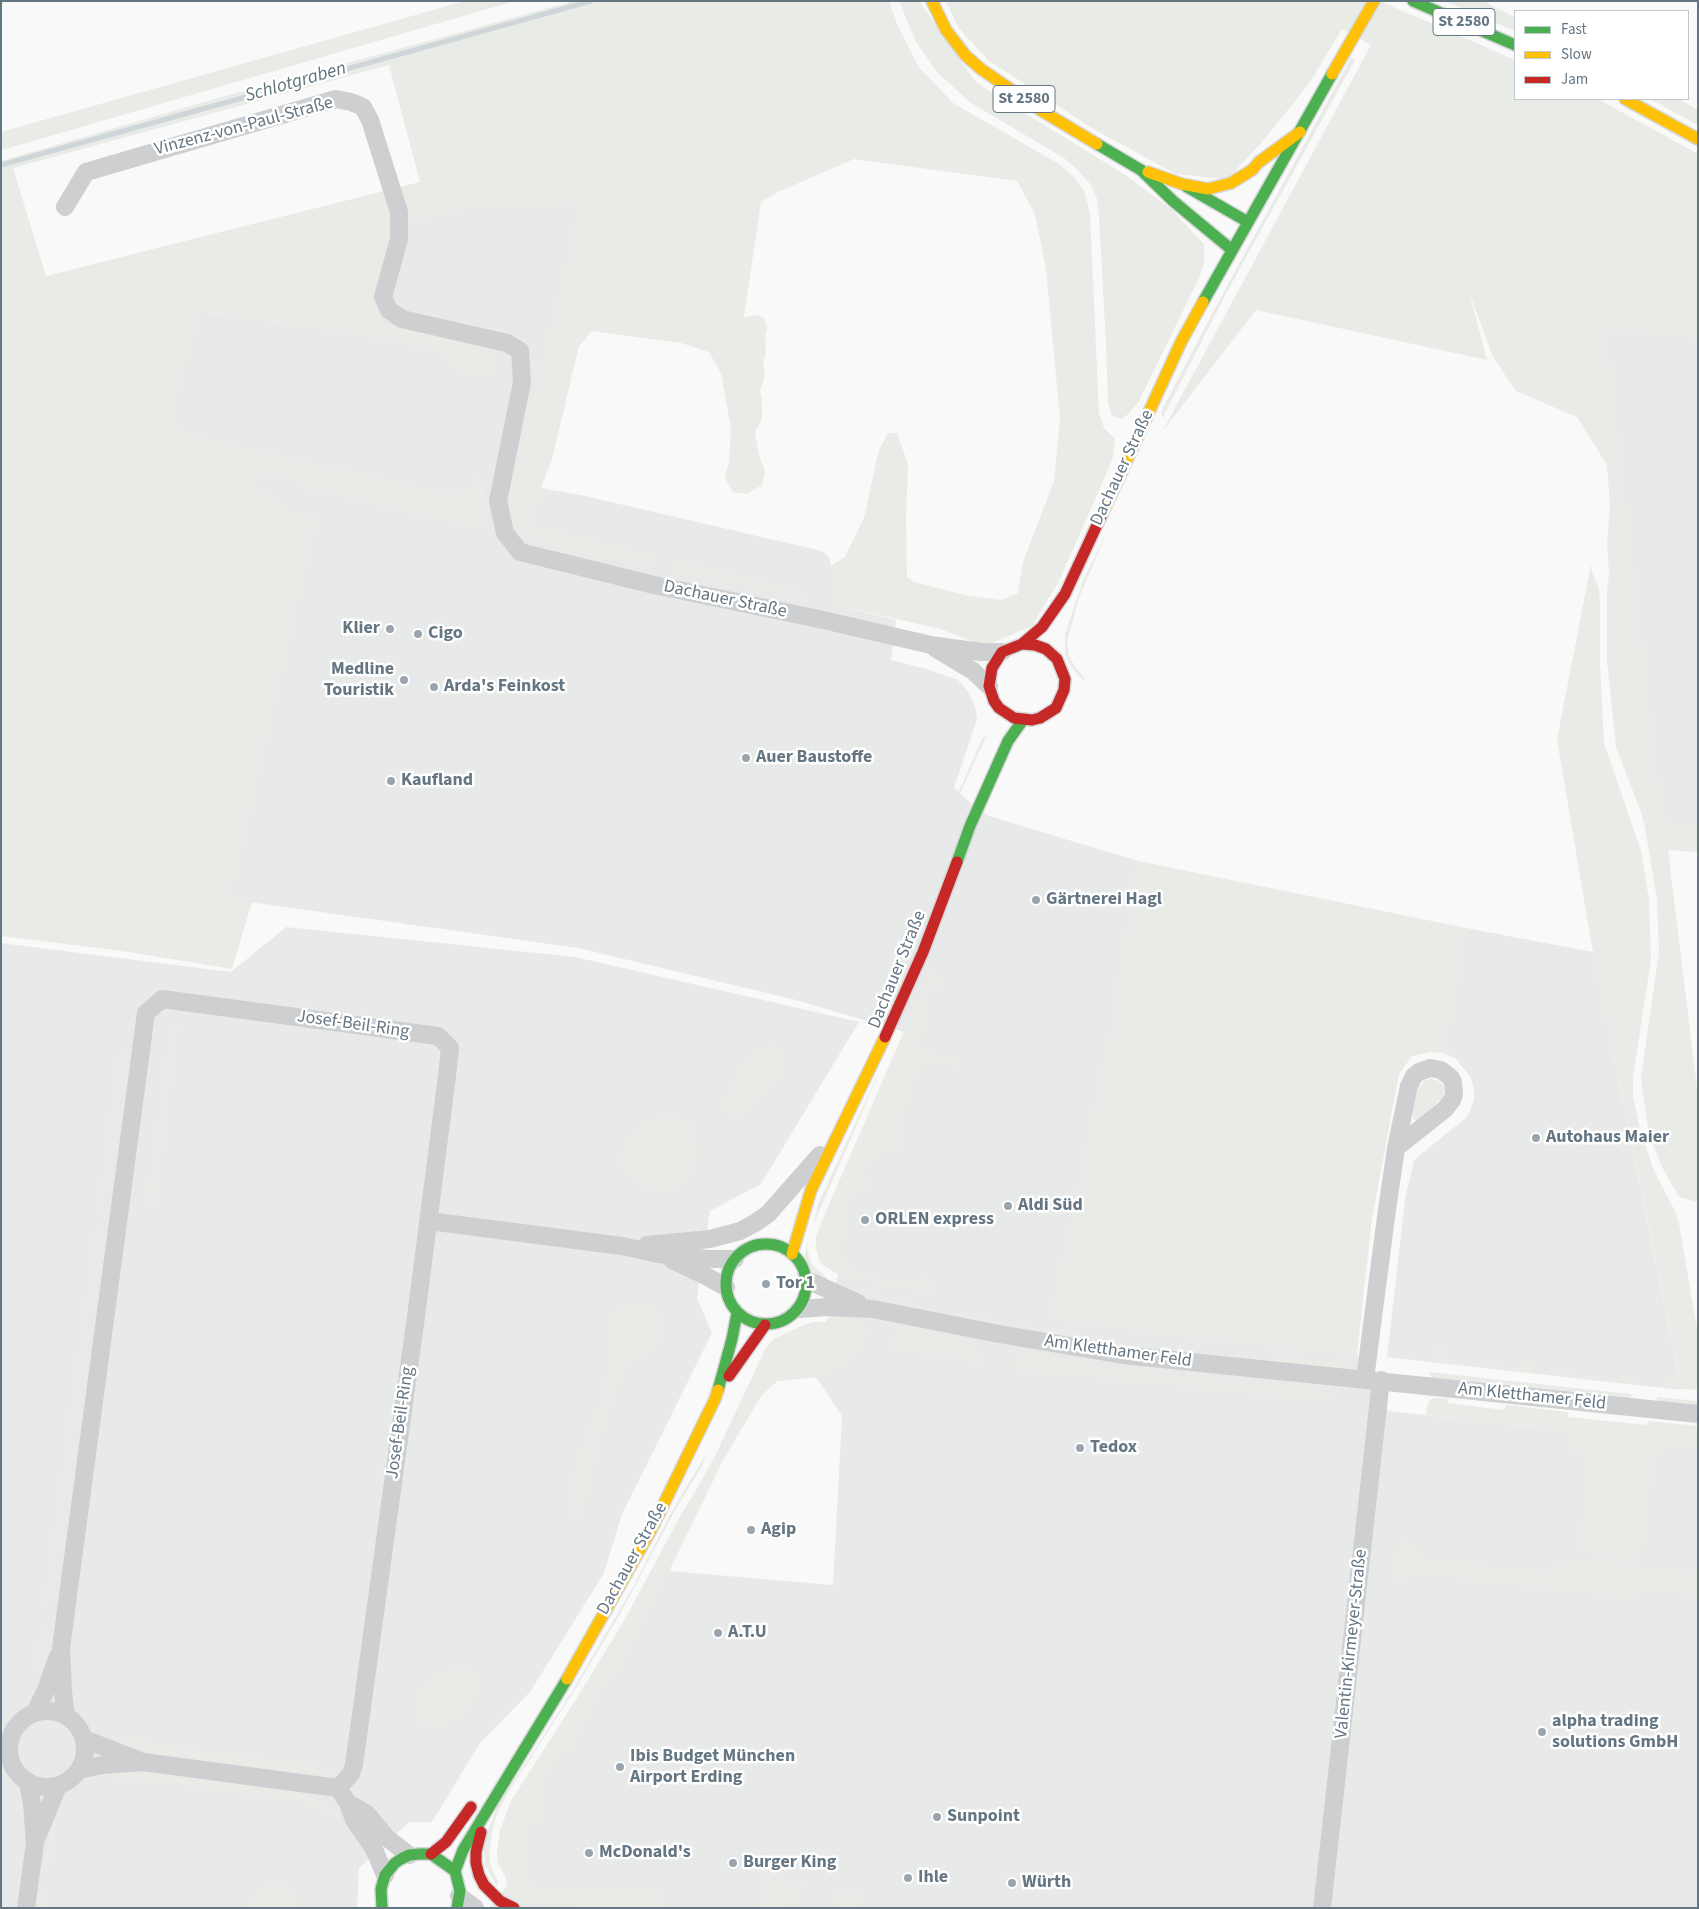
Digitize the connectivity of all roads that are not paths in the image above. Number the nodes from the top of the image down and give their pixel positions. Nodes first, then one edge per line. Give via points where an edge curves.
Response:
1 (932, 1) edge
2 (1374, 1) edge
3 (1413, 1) edge
4 (1514, 45) edge
5 (1627, 100) edge
6 (1300, 132) junction
7 (1698, 139) edge
8 (1141, 170) junction
9 (1182, 184) junction
10 (65, 207) dead end
11 (1248, 222) junction
12 (1232, 250) junction
13 (520, 552) joint
14 (1065, 594) junction
15 (1061, 618) dead end
16 (1058, 642) dead end
17 (1022, 644) junction
18 (931, 645) junction
19 (1002, 652) junction
20 (1057, 659) junction
21 (989, 686) junction
22 (999, 708) junction
23 (1023, 720) junction
24 (996, 722) dead end
25 (869, 1042) dead end
26 (856, 1095) junction
27 (837, 1136) junction
28 (1396, 1148) dead end
29 (811, 1190) junction
30 (792, 1217) dead end
31 (429, 1221) junction
32 (622, 1246) junction
33 (658, 1254) junction
34 (792, 1254) junction
35 (735, 1258) junction
36 (806, 1280) junction
37 (726, 1287) junction
38 (800, 1309) junction
39 (873, 1309) junction
40 (737, 1313) junction
41 (765, 1325) junction
42 (1373, 1380) junction
43 (715, 1399) junction
44 (1698, 1414) edge
45 (61, 1648) junction
46 (35, 1712) junction
47 (66, 1716) junction
48 (544, 1716) junction
49 (8, 1729) edge
50 (84, 1739) junction
51 (513, 1746) dead end
52 (6, 1760) edge
53 (143, 1762) junction
54 (79, 1770) junction
55 (28, 1782) junction
56 (58, 1786) junction
57 (338, 1788) junction
58 (479, 1794) dead end
59 (348, 1803) junction
60 (35, 1842) junction
61 (431, 1854) junction
62 (409, 1855) junction
63 (455, 1871) junction
64 (385, 1875) junction
65 (458, 1902) edge
66 (26, 1908) edge
67 (382, 1908) edge
68 (475, 1908) edge
69 (514, 1908) edge
70 (1322, 1908) edge

1 - 8 main road, St 2580 via 955,45 981,69 1042,111
2 - 6 main road, Dachauer Straße
3 - 4 main road, St 2580
5 - 7 main road
6 - 9 main road, St 2580 via 1231,183 1208,189
6 - 11 main road, Dachauer Straße
8 - 9 main road, St 2580
8 - 12 main road, St 2580
9 - 11 main road, St 2580
10 - 13 street, Vinzenz-von-Paul-Straße via 86,172 336,99 363,107 399,212 400,239 383,297 389,310 402,319 506,342 520,351 522,382 498,501 505,533
11 - 12 main road, Dachauer Straße
12 - 14 main road, Dachauer Straße via 1181,342
13 - 18 street, Dachauer Straße via 654,585
14 - 15 main road, Dachauer Straße
14 - 17 main road, Dachauer Straße via 1042,627
16 - 20 main road
17 - 19 main road, Dachauer Straße
17 - 20 main road via 1046,649
18 - 19 street, Dachauer Straße
18 - 21 street, Dachauer Straße
19 - 21 main road via 992,668
20 - 23 main road via 1065,679 1061,700 1048,714
21 - 22 main road, Dachauer Straße
22 - 23 main road
22 - 24 main road
23 - 26 main road, Dachauer Straße via 1008,741 970,826 923,952
25 - 26 main road, Dachauer Straße
26 - 27 main road, Dachauer Straße
27 - 29 main road, Dachauer Straße
27 - 32 street via 768,1214 748,1227 710,1239
28 - 42 street
29 - 30 main road, Dachauer Straße
29 - 34 main road, Dachauer Straße
31 - 32 street
31 - 45 street, Josef-Beil-Ring via 450,1048 438,1036 162,999 146,1012
31 - 57 street, Josef-Beil-Ring via 354,1765 351,1774
32 - 33 street
33 - 35 street
33 - 37 street
34 - 35 main road via 773,1241 751,1247
34 - 36 main road
35 - 37 main road
36 - 38 main road
36 - 39 street, Am Kletthamer Feld
37 - 40 main road
38 - 39 street, Am Kletthamer Feld
38 - 41 main road via 784,1320
39 - 42 street, Am Kletthamer Feld via 1123,1355
40 - 41 main road
40 - 43 main road, Dachauer Straße
41 - 43 main road, Dachauer Straße
42 - 44 street, Am Kletthamer Feld
42 - 70 street, Valentin-Kirmeyer-Straße
43 - 48 main road, Dachauer Straße via 652,1528
45 - 46 street, Josef-Beil-Ring
45 - 47 street, Josef-Beil-Ring
46 - 47 street via 51,1711
46 - 49 street
47 - 50 street via 78,1726
48 - 51 main road, Dachauer Straße
48 - 63 main road, Dachauer Straße via 463,1850
48 - 69 main road via 494,1803 476,1852 476,1863 484,1885 500,1901
49 - 52 street via 10,1739
50 - 53 street
50 - 54 street via 85,1755
52 - 55 street
53 - 54 street
53 - 57 street
54 - 56 street
55 - 56 street via 38,1786
55 - 60 street
56 - 60 street
57 - 59 street
58 - 61 main road via 446,1842
59 - 62 street via 366,1814 387,1838
59 - 64 street
60 - 66 street
61 - 62 main road
61 - 63 main road
62 - 64 main road
63 - 65 main road via 459,1884
64 - 67 main road via 381,1889
65 - 68 street

